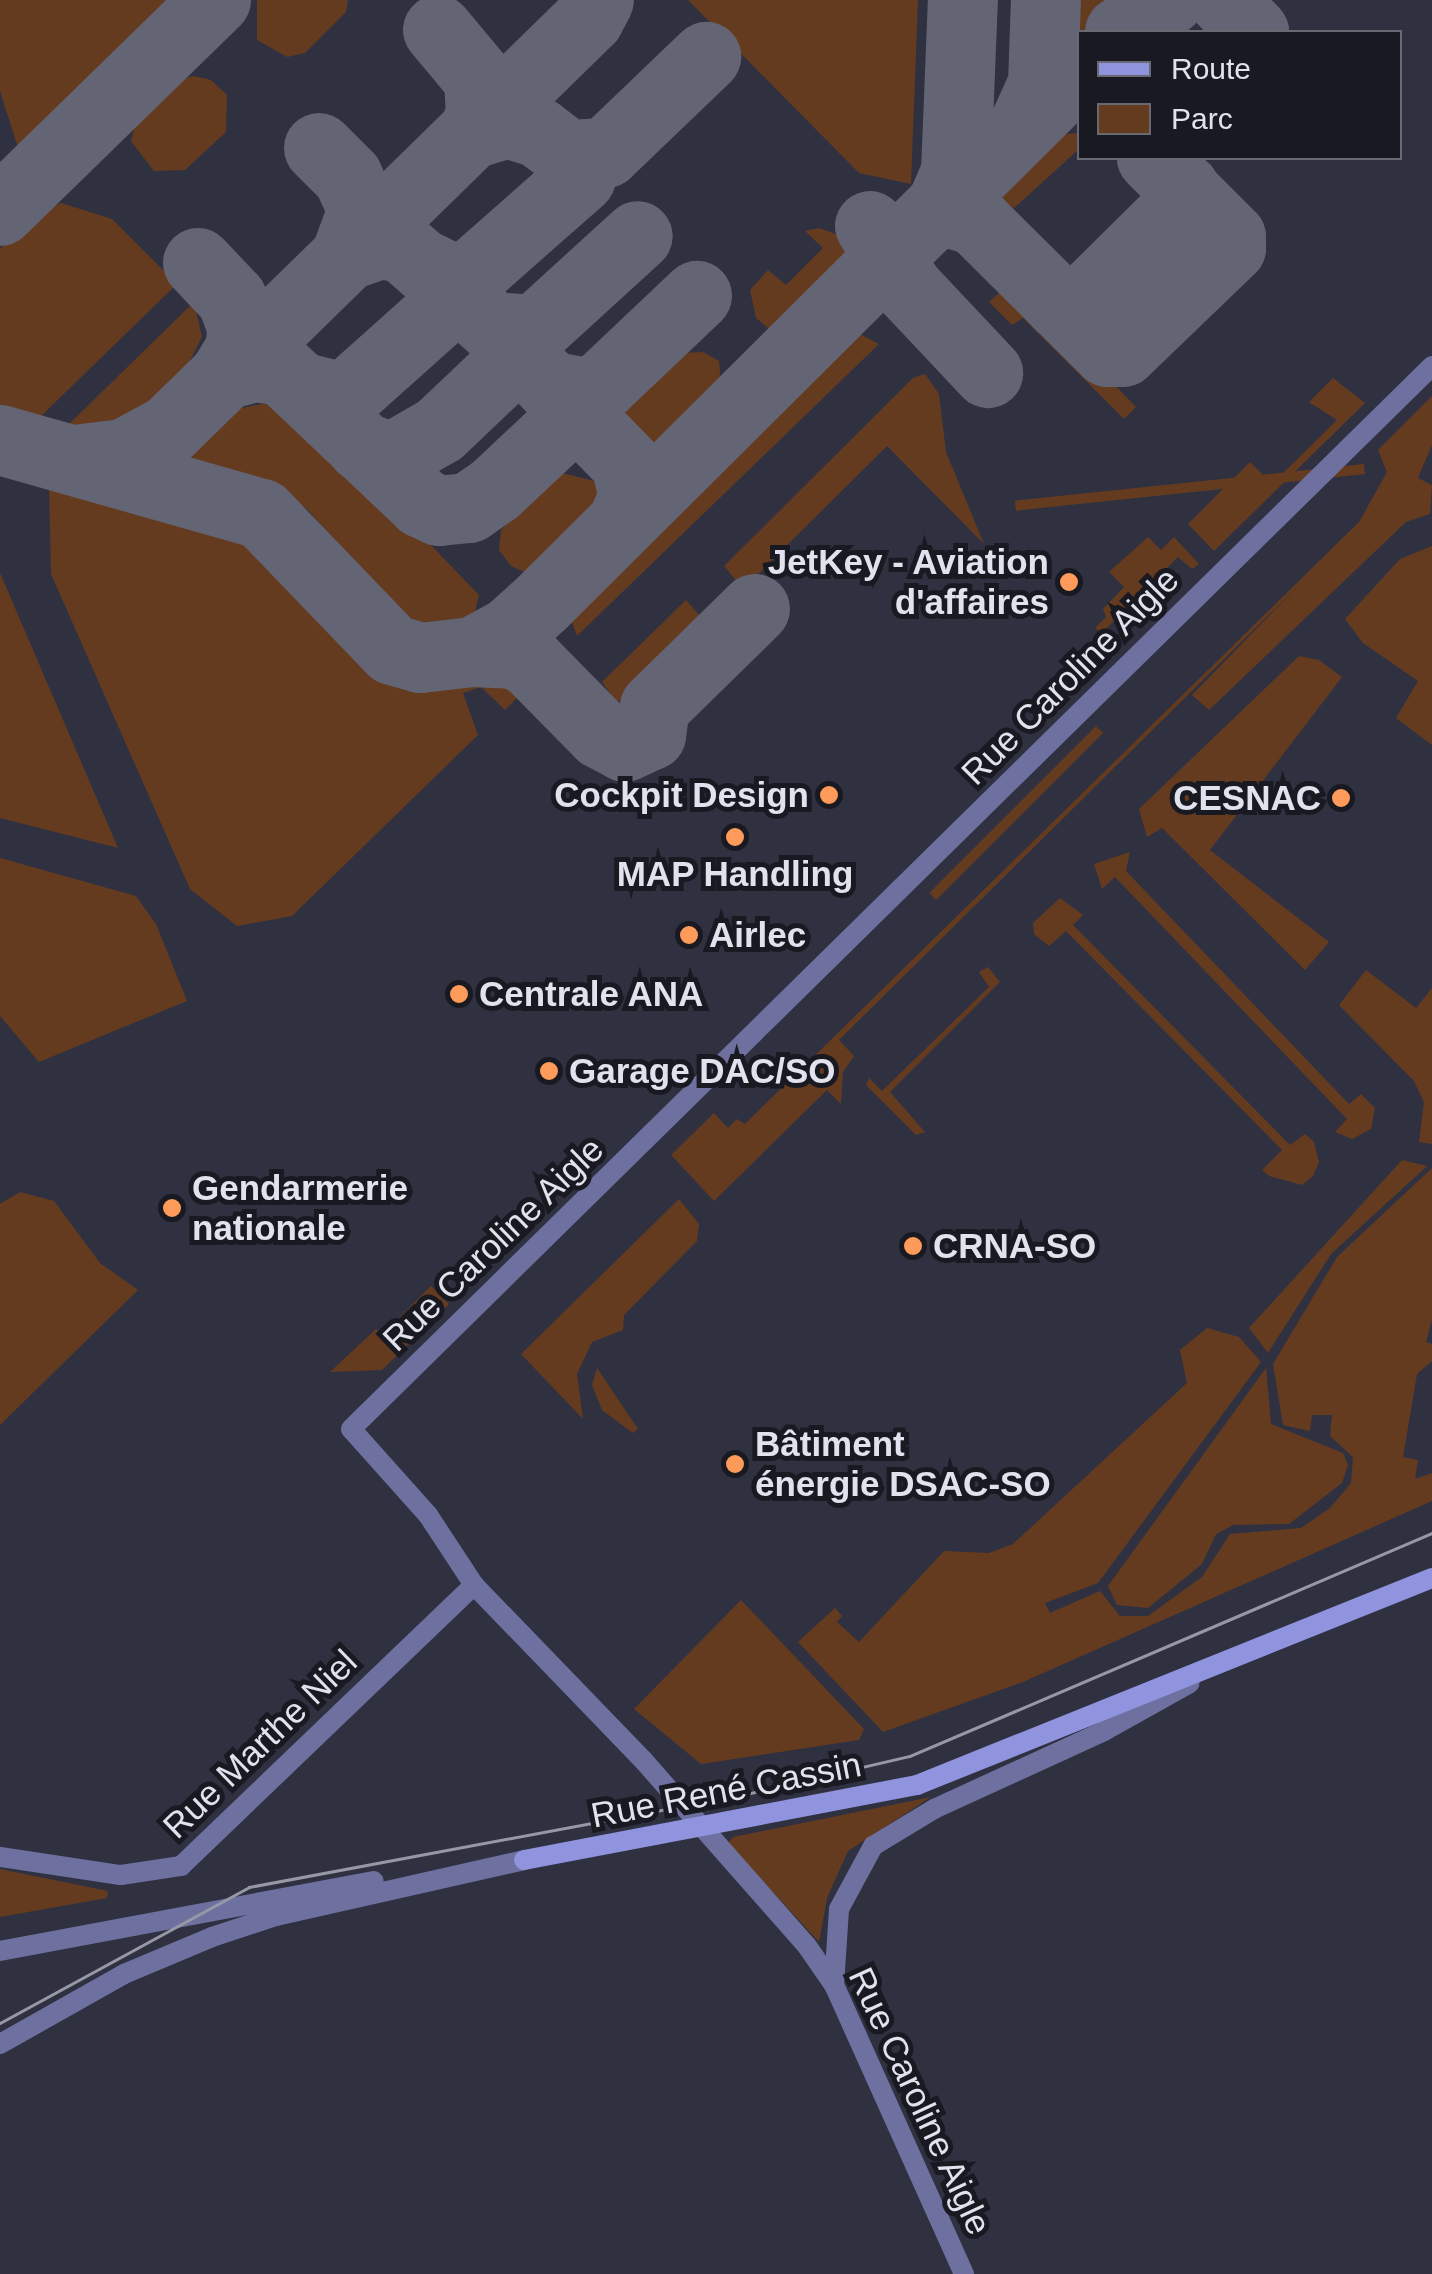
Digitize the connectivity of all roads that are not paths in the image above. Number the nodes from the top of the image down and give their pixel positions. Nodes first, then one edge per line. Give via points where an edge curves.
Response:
1 (1432, 366) edge
2 (1432, 1578) edge
3 (474, 1585) junction
4 (1222, 1664) junction
5 (702, 1829) junction
6 (0, 1856) edge
7 (524, 1860) junction
8 (0, 1951) edge
9 (834, 1985) junction
10 (0, 2044) edge
11 (964, 2274) edge

1 - 3 street, Rue Caroline Aigle via 351,1430 428,1515
2 - 4 street, Rue René Cassin
3 - 5 street, Rue Caroline Aigle
3 - 6 street, Rue Marthe Niel via 181,1866 121,1876
4 - 5 street, Rue René Cassin via 917,1784
4 - 9 street via 1104,1732 888,1834 861,1860 843,1899
5 - 7 street, Rue René Cassin
5 - 9 street, Rue Caroline Aigle
7 - 8 street, Rue René Cassin via 448,1868
7 - 10 street via 276,1916 212,1937 124,1974
9 - 11 street, Rue Caroline Aigle

